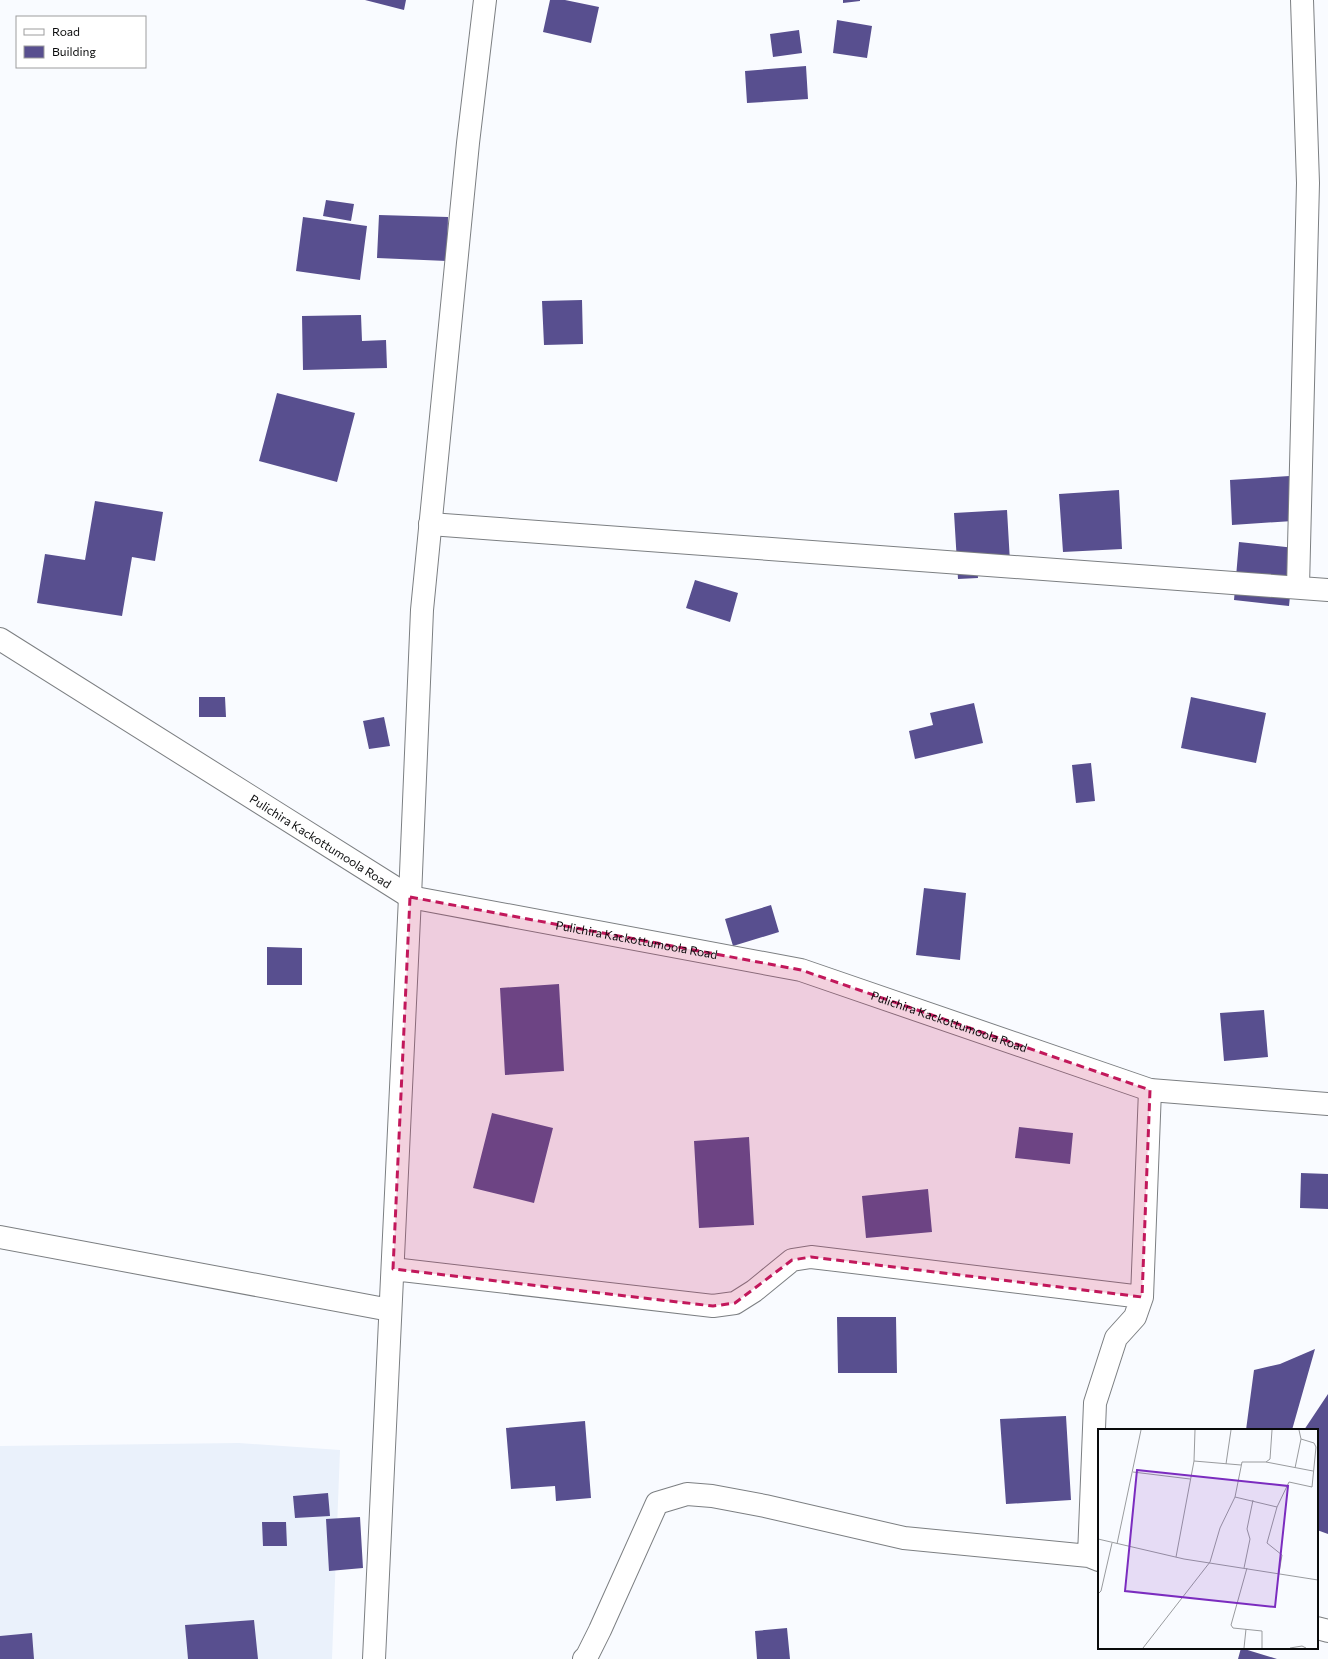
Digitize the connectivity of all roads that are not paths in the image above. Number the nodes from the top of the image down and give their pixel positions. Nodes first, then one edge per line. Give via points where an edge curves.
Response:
1 (485, 0) edge
2 (1302, 0) edge
3 (430, 524) junction
4 (1298, 587) junction
5 (1328, 590) edge
6 (0, 639) edge
7 (410, 897) junction
8 (1150, 1090) junction
9 (1328, 1104) edge
10 (0, 1237) edge
11 (392, 1269) junction
12 (1142, 1297) junction
13 (390, 1310) junction
14 (1094, 1558) edge
15 (1318, 1628) edge
16 (1328, 1631) edge
17 (374, 1659) edge
18 (584, 1659) edge

1 - 3 street
2 - 4 street via 1308,183
3 - 4 street
3 - 7 street via 422,610
4 - 5 street
6 - 7 street, Pulichira Kackottumoola Road
7 - 8 street, Pulichira Kackottumoola Road via 801,970
7 - 11 street
8 - 9 street, Pulichira Kackottumoola Road
8 - 12 street
10 - 13 street
11 - 12 street via 713,1306 736,1303 792,1260 811,1256
11 - 13 street
12 - 14 street via 1135,1317 1116,1338 1095,1404
13 - 17 street
14 - 18 street via 904,1538 765,1506 687,1494 657,1503 600,1630
15 - 16 street

